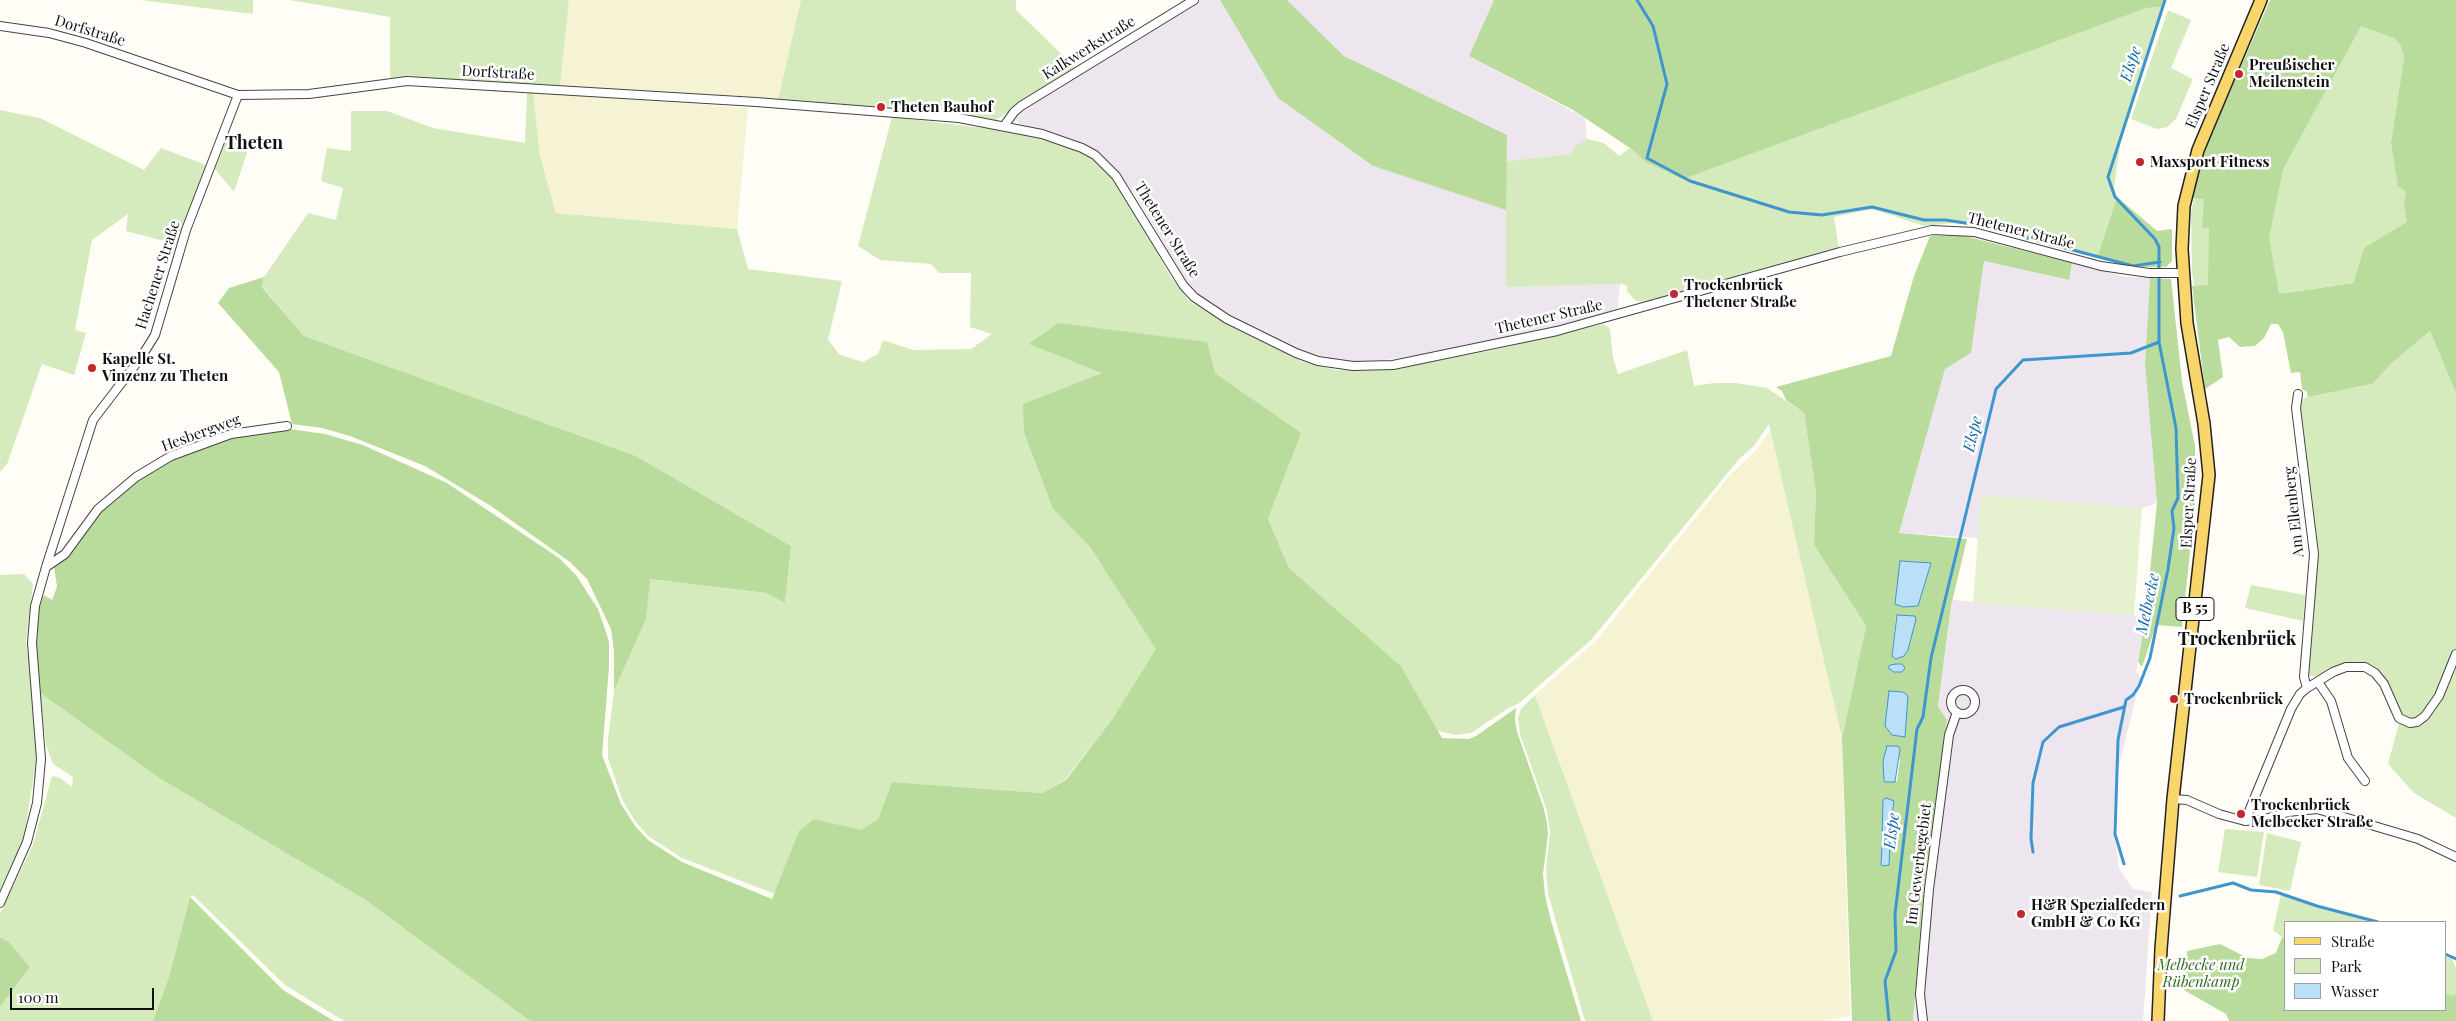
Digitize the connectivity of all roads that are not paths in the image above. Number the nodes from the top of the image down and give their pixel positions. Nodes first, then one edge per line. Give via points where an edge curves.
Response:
1 (1194, 0) edge
2 (2261, 0) edge
3 (0, 26) edge
4 (238, 95) junction
5 (1004, 126) junction
6 (2183, 273) junction
7 (2298, 394) dead end
8 (288, 426) dead end
9 (46, 567) junction
10 (2456, 654) edge
11 (2318, 682) junction
12 (2307, 688) junction
13 (1957, 712) dead end
14 (2365, 781) dead end
15 (2173, 799) junction
16 (2245, 821) junction
17 (2456, 857) edge
18 (0, 903) edge
19 (1923, 1021) edge
20 (2158, 1021) edge

1 - 5 street, Kalkwerkstraße via 1021,106
2 - 6 main road, Elsper Straße / B 55 via 2216,102 2192,168 2182,226
3 - 4 street, Dorfstraße via 50,33
4 - 5 street, Dorfstraße via 308,94 407,81 756,102 958,118
4 - 9 street, Hachener Straße via 186,230 155,335 93,420
5 - 6 street, Thetener Straße via 1042,134 1095,155 1128,193 1183,286 1194,297 1262,337 1327,363 1393,365 1557,332 1840,252 1932,230 1974,232 2101,266 2149,273
6 - 15 main road, Elsper Straße / B 55 via 2209,475
7 - 12 street, Am Ellenberg via 2296,408 2314,554 2304,677
8 - 9 street, Hesbergweg via 231,434 171,456 136,477 98,509 65,554
9 - 18 street, Hachener Straße via 35,606 32,643 41,759 38,803 27,842
10 - 11 street via 2439,696 2417,722 2399,718 2384,684 2366,667 2346,667
11 - 12 street
11 - 14 street via 2331,700 2348,758
12 - 16 street via 2291,709
13 - 19 street, Im Gewerbegebiet via 1949,734 1929,889 1920,994
15 - 16 street via 2187,800 2218,814
15 - 20 main road, Elsper Straße / B 55
16 - 17 street via 2316,809 2418,839

